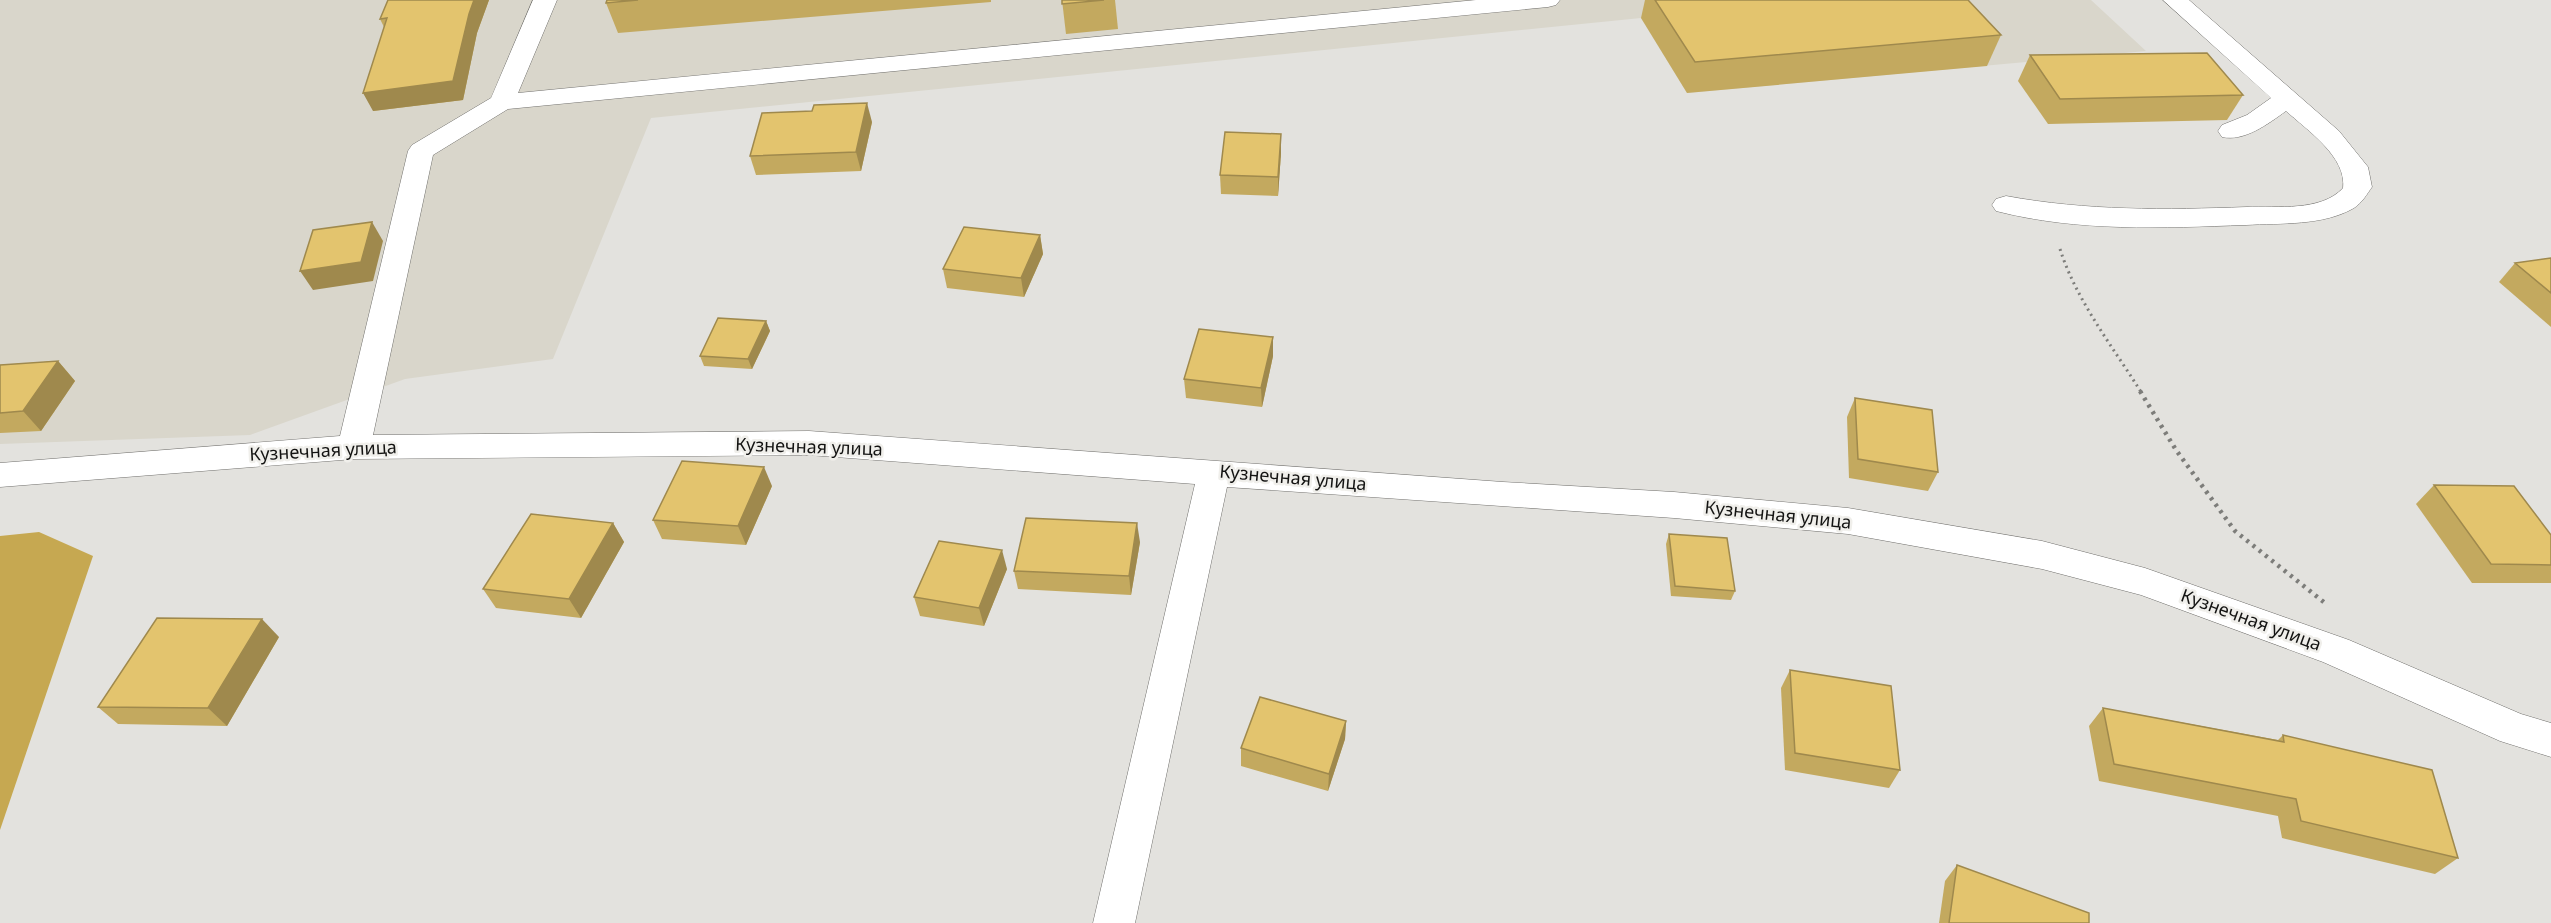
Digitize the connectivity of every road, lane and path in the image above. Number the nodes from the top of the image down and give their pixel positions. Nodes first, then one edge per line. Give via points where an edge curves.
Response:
1 (545, 0) edge
2 (1548, 0) edge
3 (2175, 0) edge
4 (2287, 99) junction
5 (502, 102) junction
6 (2231, 131) dead end
7 (2006, 205) dead end
8 (2049, 214) junction
9 (354, 447) junction
10 (1214, 472) junction
11 (0, 474) edge
12 (2336, 651) junction
13 (2551, 740) edge
14 (1114, 923) edge

1 - 5 street
2 - 5 street
3 - 4 street
4 - 6 street
4 - 8 street via 2330,137 2355,167 2358,187 2345,202 2294,214 2195,219
5 - 9 street via 421,151
7 - 8 street
8 - 12 path via 2066,265 2083,299 2176,450 2235,531 2324,601 2336,618
9 - 10 street, Кузнечная улица via 809,443
9 - 11 street, Кузнечная улица
10 - 12 street, Кузнечная улица via 1848,521 2042,555 2145,582
10 - 14 street
12 - 13 street, Кузнечная улица via 2514,729

